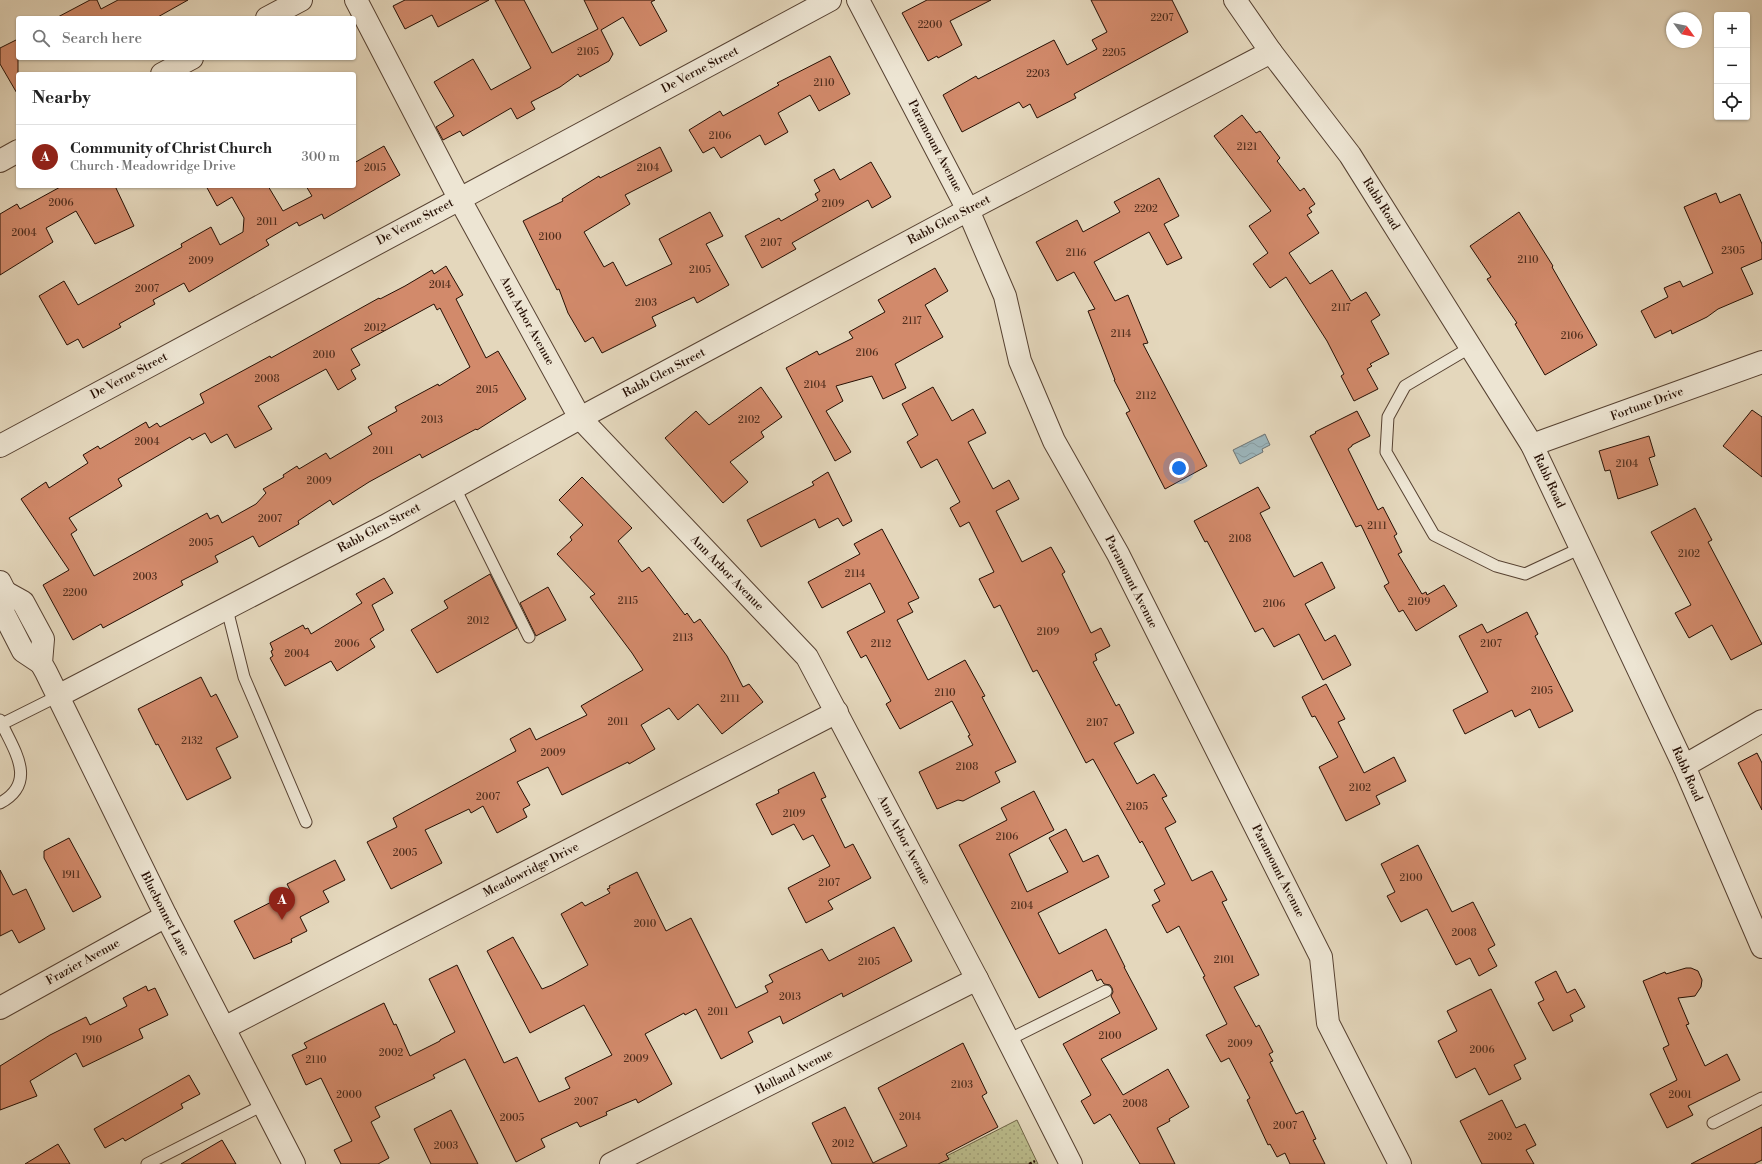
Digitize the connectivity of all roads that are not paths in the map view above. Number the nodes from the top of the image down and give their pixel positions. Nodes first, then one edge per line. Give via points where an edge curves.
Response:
1 (300, 0) edge
2 (356, 0) edge
3 (830, 0) edge
4 (858, 0) edge
5 (1235, 0) edge
6 (271, 16) edge
7 (1271, 52) junction
8 (188, 60) edge
9 (166, 72) edge
10 (16, 152) edge
11 (0, 161) edge
12 (460, 198) junction
13 (968, 210) junction
14 (1471, 347) junction
15 (1762, 362) edge
16 (580, 418) junction
17 (1532, 445) junction
18 (0, 446) edge
19 (455, 488) junction
20 (1581, 548) junction
21 (2, 587) edge
22 (227, 609) junction
23 (529, 637) dead end
24 (58, 696) junction
25 (837, 712) junction
26 (1762, 721) edge
27 (1, 722) edge
28 (1684, 766) junction
29 (0, 803) edge
30 (306, 822) dead end
31 (166, 916) junction
32 (1762, 947) edge
33 (977, 979) junction
34 (1106, 991) dead end
35 (0, 1008) edge
36 (224, 1028) junction
37 (1008, 1040) junction
38 (1762, 1098) edge
39 (263, 1105) junction
40 (1713, 1123) dead end
41 (147, 1164) edge
42 (294, 1164) edge
43 (611, 1164) edge
44 (1071, 1164) edge
45 (1400, 1164) edge

1 - 6 street
2 - 12 street, Ann Arbor Avenue
3 - 12 street, De Verne Street
4 - 13 street, Paramount Avenue
5 - 7 street, Rabb Road
7 - 13 street, Rabb Glen Street
7 - 14 street, Rabb Road via 1350,155
8 - 9 street
10 - 11 street
12 - 16 street, Ann Arbor Avenue
12 - 18 street, De Verne Street
13 - 16 street, Rabb Glen Street
13 - 45 street, Paramount Avenue via 1005,296 1020,361 1054,441 1118,554 1321,957 1328,1023
14 - 17 street, Rabb Road
14 - 20 lane via 1405,386 1388,417 1386,452 1434,535 1496,566 1524,574
15 - 17 street, Fortune Drive
16 - 19 street, Rabb Glen Street
16 - 25 street, Ann Arbor Avenue via 807,657
17 - 20 street, Rabb Road
19 - 22 street, Rabb Glen Street
19 - 23 lane
20 - 28 street, Rabb Road
21 - 24 street, Bluebonnet Lane via 23,602 43,640 41,663
22 - 24 street, Rabb Glen Street
22 - 30 lane via 244,677
24 - 27 lane
24 - 31 street, Bluebonnet Lane
25 - 33 street, Ann Arbor Avenue
25 - 36 street, Meadowridge Drive
26 - 28 street
27 - 29 lane via 22,774 19,787 14,794
28 - 32 street, Rabb Road
31 - 35 street, Frazier Avenue
31 - 36 street, Bluebonnet Lane
33 - 37 street, Ann Arbor Avenue
33 - 43 street, Holland Avenue
34 - 37 lane
36 - 39 street, Bluebonnet Lane
37 - 44 street, Ann Arbor Avenue
38 - 40 lane
39 - 41 lane
39 - 42 street, Bluebonnet Lane

